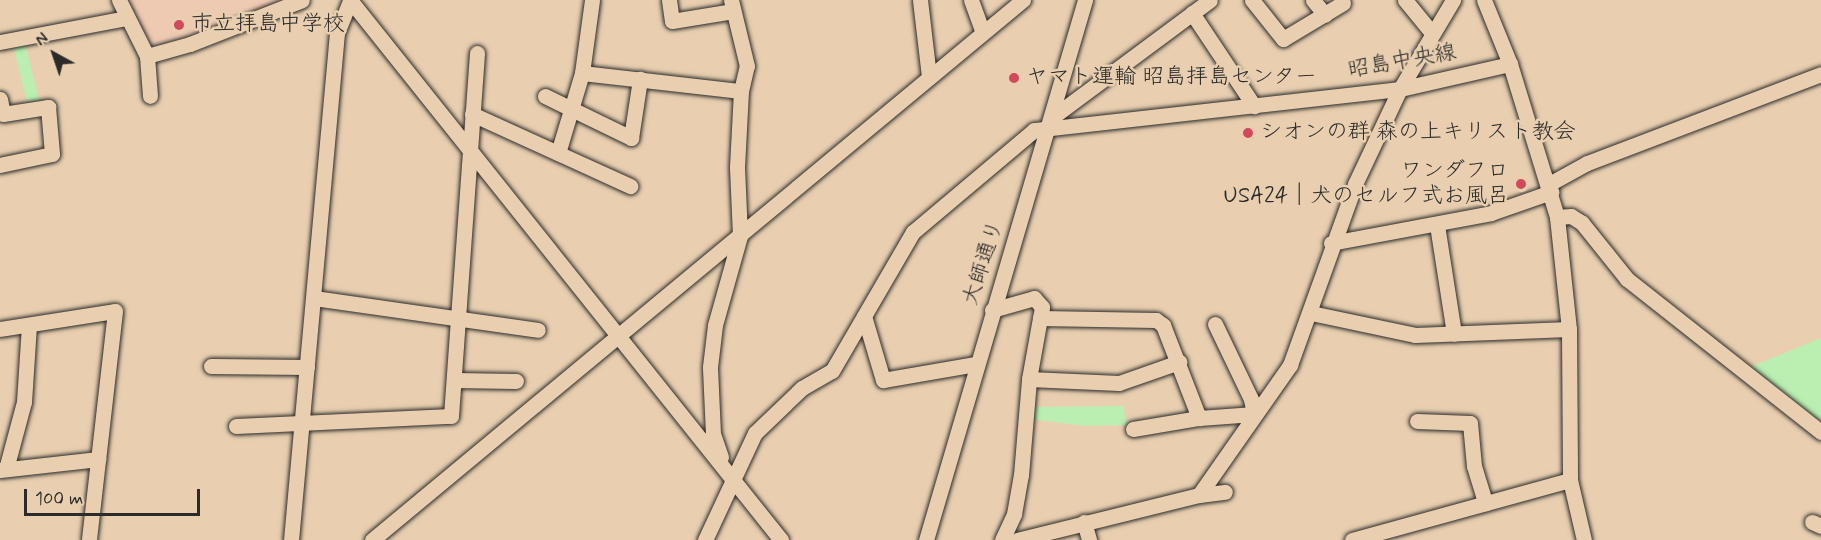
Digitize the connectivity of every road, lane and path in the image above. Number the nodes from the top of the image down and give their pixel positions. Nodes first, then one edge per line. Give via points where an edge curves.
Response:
1 (119, 0) edge
2 (302, 0) edge
3 (350, 0) edge
4 (359, 0) edge
5 (592, 0) edge
6 (669, 0) edge
7 (920, 0) edge
8 (971, 0) edge
9 (1023, 0) edge
10 (1085, 0) edge
11 (1210, 0) edge
12 (1252, 0) edge
13 (1313, 0) edge
14 (1405, 0) edge
15 (1453, 0) edge
16 (1484, 0) edge
17 (1343, 3) dead end
18 (732, 6) edge
19 (1192, 13) junction
20 (1325, 15) junction
21 (126, 18) junction
22 (982, 32) junction
23 (1432, 33) junction
24 (0, 42) edge
25 (477, 53) dead end
26 (147, 56) junction
27 (1510, 64) junction
28 (582, 73) junction
29 (1821, 74) edge
30 (929, 77) junction
31 (640, 80) junction
32 (1400, 89) junction
33 (741, 91) junction
34 (150, 96) dead end
35 (545, 96) dead end
36 (0, 99) edge
37 (1254, 106) junction
38 (570, 109) junction
39 (472, 114) junction
40 (1052, 123) junction
41 (469, 148) junction
42 (558, 153) junction
43 (0, 165) edge
44 (630, 186) dead end
45 (1550, 188) junction
46 (1557, 217) junction
47 (1437, 225) junction
48 (740, 236) junction
49 (1332, 243) junction
50 (314, 298) junction
51 (992, 310) junction
52 (1311, 313) junction
53 (864, 316) junction
54 (457, 318) junction
55 (1040, 318) junction
56 (1215, 324) dead end
57 (29, 325) junction
58 (1569, 328) junction
59 (0, 329) edge
60 (538, 330) dead end
61 (1454, 334) junction
62 (618, 336) junction
63 (1179, 362) junction
64 (976, 364) junction
65 (211, 366) dead end
66 (307, 367) junction
67 (1029, 379) junction
68 (454, 380) junction
69 (516, 381) dead end
70 (1254, 414) junction
71 (1199, 418) junction
72 (1417, 421) dead end
73 (302, 422) junction
74 (236, 426) dead end
75 (1133, 429) dead end
76 (1821, 432) edge
77 (98, 459) junction
78 (3, 470) edge
79 (727, 470) junction
80 (1570, 480) junction
81 (1225, 492) dead end
82 (1199, 495) junction
83 (1485, 503) junction
84 (1084, 522) junction
85 (89, 540) edge
86 (291, 540) edge
87 (372, 540) edge
88 (705, 540) edge
89 (781, 540) edge
90 (926, 540) edge
91 (1002, 540) edge
92 (1017, 540) edge
93 (1089, 540) edge
94 (1352, 540) edge
95 (1584, 540) edge

1 - 21 street
2 - 26 street via 190,44
3 - 4 street
3 - 41 street
3 - 50 street via 337,33
5 - 28 street
6 - 18 street via 672,21
7 - 30 street
8 - 22 street
9 - 22 street
10 - 40 street, 大師通り
11 - 19 street
12 - 20 street via 1283,39
13 - 20 street
14 - 23 street
15 - 23 street
16 - 27 street
17 - 20 street
18 - 33 street via 747,66
19 - 37 street
19 - 40 street
21 - 24 street
21 - 26 street
22 - 30 street
23 - 32 street
25 - 39 street
26 - 34 street
27 - 32 street, 昭島中央線
27 - 45 street
28 - 31 street
28 - 38 street
29 - 45 street via 1587,163
30 - 48 street
31 - 33 street
31 - 38 street via 632,138
32 - 37 street, 昭島中央線
32 - 49 street
33 - 48 street
35 - 38 street
36 - 43 street via 3,114 48,107 52,154
37 - 40 street, 昭島中央線
38 - 42 street
39 - 41 street
39 - 42 street
40 - 51 street, 大師通り
40 - 53 street via 1021,140 913,232
41 - 54 street
41 - 62 street
42 - 44 street
45 - 46 street
45 - 47 street via 1491,213
46 - 58 street
46 - 76 street via 1571,216 1582,223 1627,279
47 - 49 street
47 - 61 street
48 - 62 street
48 - 79 street via 715,325 711,367 713,434
49 - 52 street
50 - 54 street
50 - 66 street
51 - 55 street via 1034,298 1042,307
51 - 64 street, 大師通り
52 - 61 street via 1415,335
52 - 70 street via 1290,365
53 - 64 street via 883,380
53 - 79 street via 832,371 802,388 755,433
54 - 60 street
54 - 68 street
55 - 63 street via 1156,320 1163,325
55 - 67 street
56 - 70 street via 1251,399
57 - 59 street
57 - 77 street via 115,311
57 - 78 street via 24,402
58 - 61 street
58 - 80 street
62 - 79 street
62 - 87 street
63 - 67 street via 1119,383
63 - 71 street
64 - 90 street, 大師通り
65 - 66 street
66 - 73 street
67 - 91 street via 1021,475 1014,514
68 - 69 street
68 - 73 street via 451,416
70 - 71 street
70 - 82 street
71 - 75 street
72 - 83 street via 1470,423 1474,466
73 - 74 street
73 - 86 street
77 - 78 street
77 - 85 street
79 - 88 street
79 - 89 street
80 - 83 street
80 - 95 street
81 - 82 street
82 - 84 street
83 - 94 street
84 - 92 street
84 - 93 street

